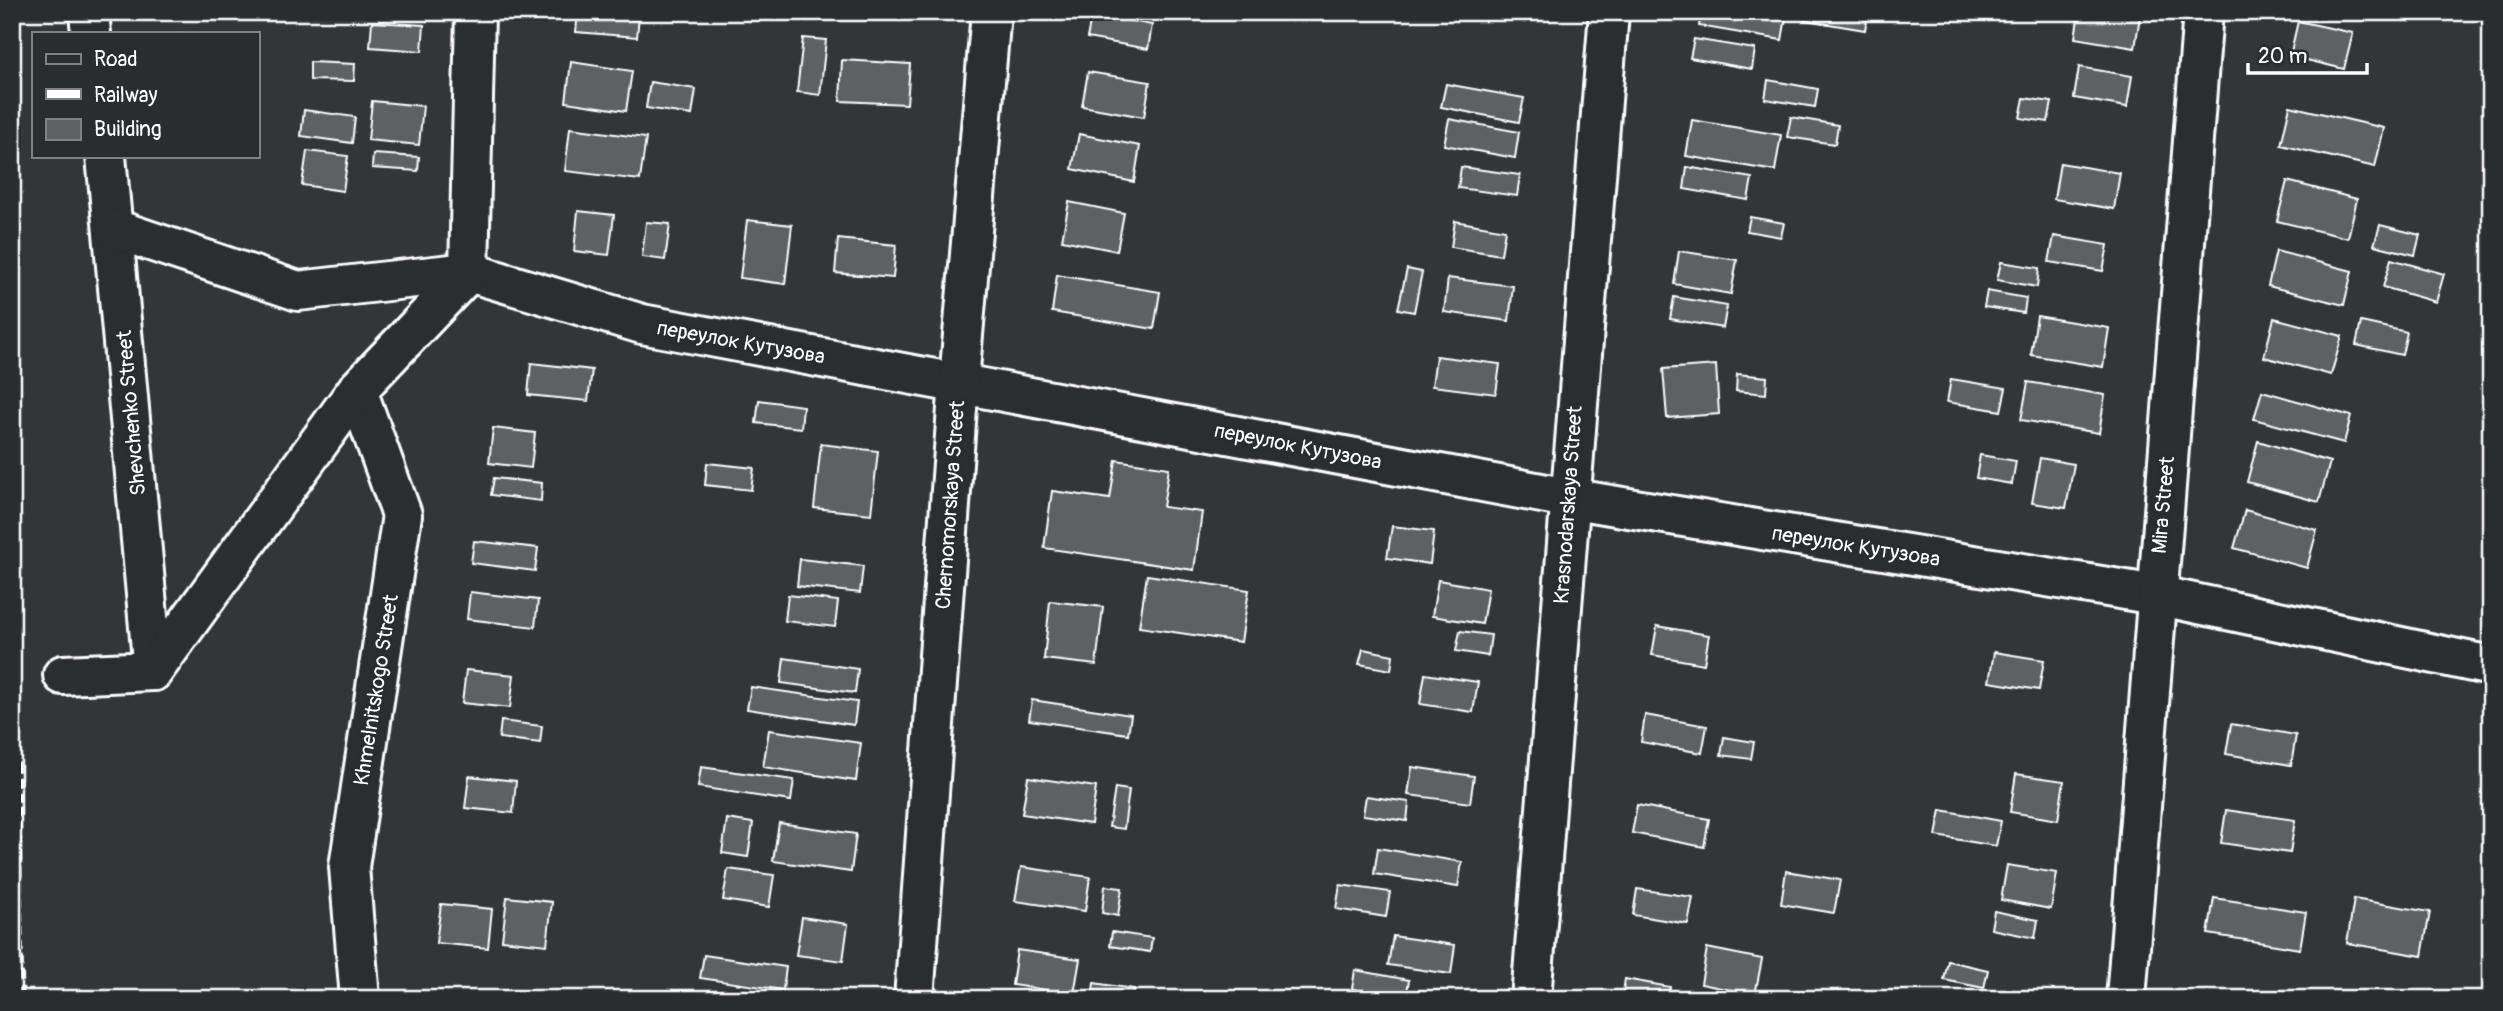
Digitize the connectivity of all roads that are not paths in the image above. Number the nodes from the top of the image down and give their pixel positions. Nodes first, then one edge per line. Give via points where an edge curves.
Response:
1 (89, 12) edge
2 (475, 12) edge
3 (991, 12) edge
4 (1609, 12) edge
5 (2203, 12) edge
6 (91, 32) edge
7 (106, 158) edge
8 (115, 229) junction
9 (469, 272) junction
10 (960, 382) junction
11 (356, 390) junction
12 (1568, 498) junction
13 (2156, 595) junction
14 (2491, 666) edge
15 (153, 671) junction
16 (63, 675) dead end
17 (359, 999) edge
18 (914, 999) edge
19 (1531, 999) edge
20 (2126, 999) edge

1 - 6 street
2 - 9 street
3 - 10 street, Chernomorskaya Street
4 - 12 street, Krasnodarskaya Street
5 - 13 street, Mira Street
7 - 8 street, Shevchenko Street
8 - 9 street, переулок Кутузова via 298,291
8 - 15 street, Shevchenko Street
9 - 10 street, переулок Кутузова via 642,324
9 - 11 street
10 - 12 street, переулок Кутузова
10 - 18 street, Chernomorskaya Street
11 - 15 street
11 - 17 street, Khmelnitskogo Street via 402,515 349,867
12 - 13 street, переулок Кутузова
12 - 19 street, Krasnodarskaya Street
13 - 14 street, переулок Кутузова
13 - 20 street, Mira Street
15 - 16 street

